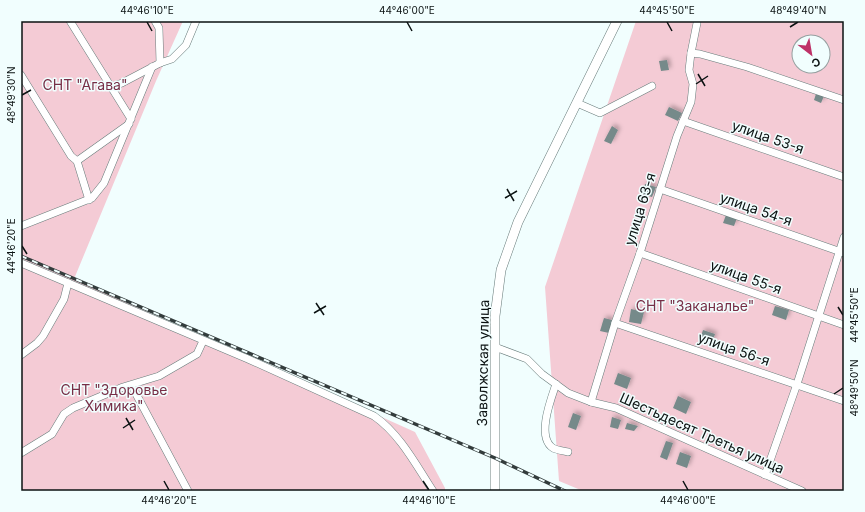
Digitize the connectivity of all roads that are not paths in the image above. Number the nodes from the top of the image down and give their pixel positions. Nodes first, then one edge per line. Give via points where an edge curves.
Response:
1 (70, 21) edge
2 (155, 21) edge
3 (196, 21) edge
4 (617, 21) edge
5 (697, 23) dead end
6 (691, 53) junction
7 (160, 63) junction
8 (152, 67) junction
9 (21, 75) edge
10 (652, 86) dead end
11 (111, 87) junction
12 (844, 100) edge
13 (577, 103) junction
14 (130, 121) junction
15 (683, 121) junction
16 (77, 160) junction
17 (844, 177) edge
18 (660, 189) junction
19 (89, 200) junction
20 (21, 218) edge
21 (23, 226) edge
22 (844, 237) edge
23 (842, 252) edge
24 (640, 253) junction
25 (21, 263) edge
26 (68, 283) junction
27 (818, 316) junction
28 (615, 323) junction
29 (844, 325) edge
30 (203, 341) junction
31 (495, 347) junction
32 (21, 355) edge
33 (556, 384) junction
34 (796, 384) junction
35 (134, 390) dead end
36 (844, 401) edge
37 (591, 402) junction
38 (568, 452) dead end
39 (21, 453) edge
40 (765, 474) junction
41 (188, 491) edge
42 (433, 491) edge
43 (495, 491) edge
44 (802, 491) edge

1 - 11 street
2 - 7 street via 159,28
3 - 7 street via 186,45 172,59
4 - 13 main road, Заволжская улица
5 - 6 street, улица 63-я
6 - 12 street via 747,67
6 - 15 street, улица 63-я via 691,102
7 - 8 street
8 - 11 street
8 - 14 street
9 - 16 street via 71,156
10 - 13 street via 600,113
11 - 14 street
13 - 31 main road, Заволжская улица via 518,222 501,270 495,316
14 - 16 street
14 - 19 street via 104,183
15 - 17 street, улица 53-я
15 - 18 street, улица 63-я
16 - 19 street
18 - 23 street, улица 54-я
18 - 24 street, улица 63-я
19 - 21 street
20 - 21 street
22 - 23 street
23 - 27 street
24 - 27 street, улица 55-я
24 - 28 street, улица 63-я
25 - 26 street
26 - 30 street
26 - 32 street via 64,299 43,336
27 - 29 street, улица 55-я
27 - 34 street
28 - 34 street, улица 56-я
28 - 37 street, улица 63-я
30 - 39 street via 197,354 159,376 123,387 73,408 64,414 52,434
30 - 42 street via 382,421 406,450
31 - 33 street, Шестьдесят Третья улица via 527,359
31 - 43 main road, Заволжская улица
33 - 37 street, Шестьдесят Третья улица via 568,393
33 - 38 street via 546,418 546,439 552,448
34 - 36 street, улица 56-я
34 - 40 street
35 - 41 street
37 - 40 street, Шестьдесят Третья улица via 616,408
40 - 44 street, Шестьдесят Третья улица

